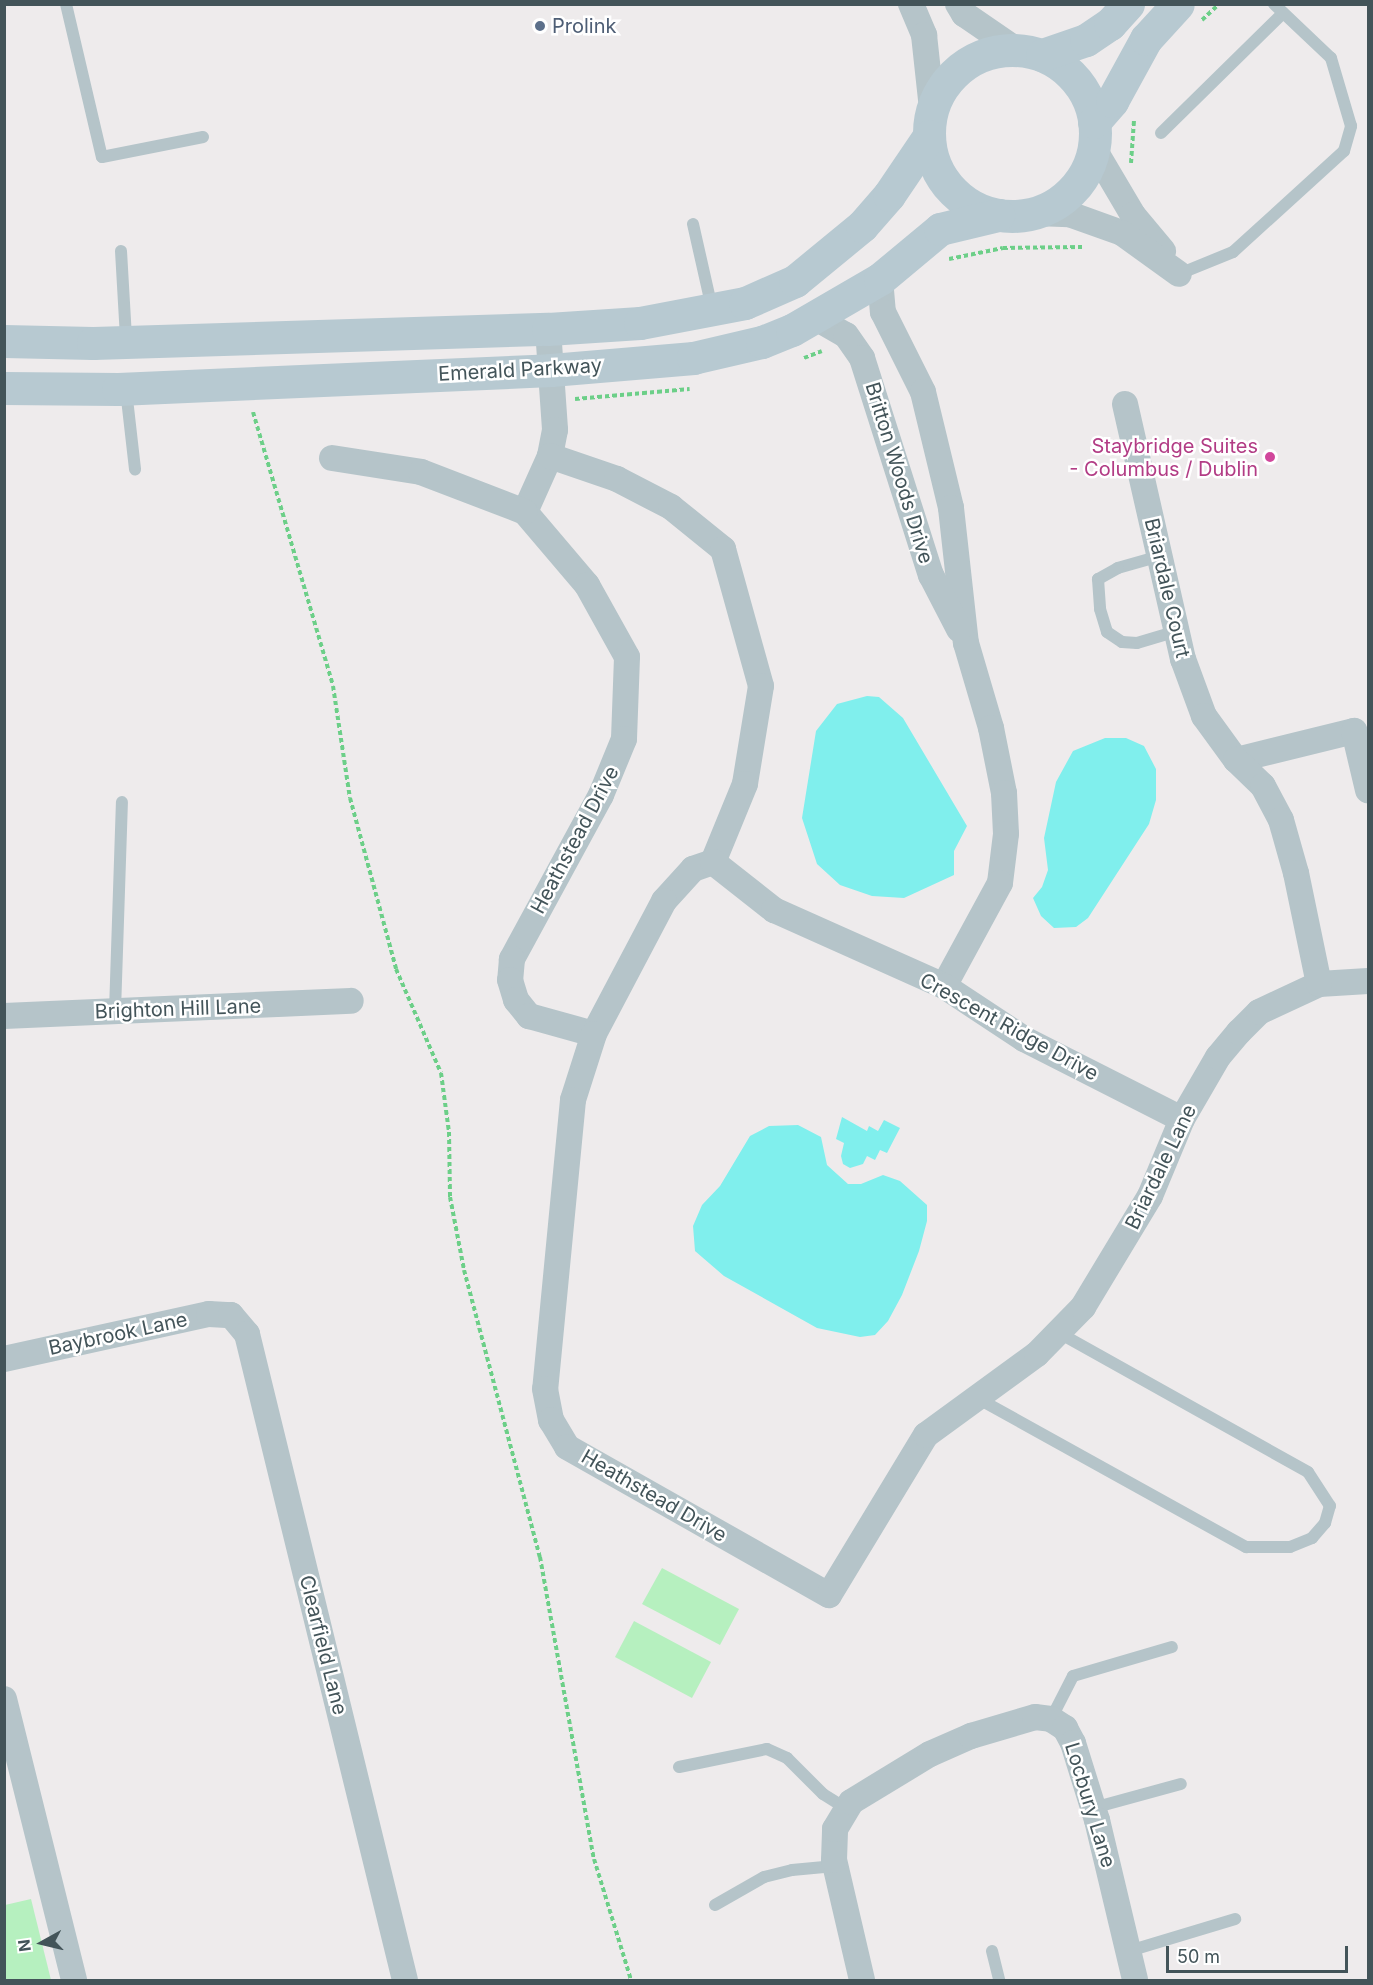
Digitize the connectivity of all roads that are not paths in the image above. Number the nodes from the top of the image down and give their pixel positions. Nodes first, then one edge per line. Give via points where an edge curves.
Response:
1 (66, 4) edge
2 (911, 4) edge
3 (958, 4) edge
4 (1128, 4) edge
5 (1178, 4) edge
6 (1278, 10) edge
7 (1028, 52) junction
8 (930, 123) junction
9 (1161, 133) dead end
10 (1094, 135) junction
11 (203, 137) dead end
12 (1036, 213) junction
13 (998, 215) junction
14 (693, 224) dead end
15 (121, 251) dead end
16 (1179, 273) junction
17 (880, 279) junction
18 (712, 309) junction
19 (816, 318) junction
20 (548, 329) junction
21 (4, 341) edge
22 (127, 342) junction
23 (551, 370) junction
24 (4, 388) edge
25 (125, 388) junction
26 (1125, 404) dead end
27 (550, 456) junction
28 (332, 458) dead end
29 (135, 470) dead end
30 (525, 512) junction
31 (1160, 556) junction
32 (1177, 631) junction
33 (966, 643) junction
34 (1236, 760) junction
35 (1368, 790) edge
36 (122, 802) dead end
37 (713, 862) junction
38 (1368, 981) edge
39 (1318, 984) junction
40 (944, 987) junction
41 (351, 1001) dead end
42 (115, 1011) junction
43 (4, 1016) edge
44 (594, 1034) junction
45 (1182, 1119) junction
46 (231, 1315) joint
47 (1058, 1332) junction
48 (4, 1359) edge
49 (976, 1397) junction
50 (1172, 1647) dead end
51 (4, 1699) edge
52 (1052, 1719) junction
53 (10, 1743) edge
54 (679, 1767) dead end
55 (1181, 1784) dead end
56 (1093, 1808) junction
57 (847, 1809) junction
58 (835, 1866) junction
59 (716, 1905) dead end
60 (1235, 1919) dead end
61 (992, 1951) dead end
62 (1128, 1951) junction
63 (74, 1980) edge
64 (405, 1980) edge
65 (862, 1980) edge
66 (999, 1980) edge
67 (1135, 1980) edge

1 - 11 lane via 102,157
2 - 8 street via 924,35
3 - 7 street via 964,14
4 - 7 main road via 1110,24 1086,40
5 - 10 main road via 1146,39
6 - 9 lane
6 - 16 lane via 1331,58 1351,126 1344,151 1233,252
7 - 8 main road via 988,52 963,65 944,84
7 - 10 main road via 1061,66 1077,81 1089,100
8 - 13 main road via 934,164 949,188 971,206
8 - 18 main road, Emerald Parkway via 890,195 835,250 795,281 745,303
10 - 12 main road via 1086,170 1073,189 1056,204
10 - 16 street via 1133,215
12 - 13 main road
12 - 16 street via 1069,214 1122,233
13 - 17 main road, Emerald Parkway via 940,229
14 - 18 lane
15 - 22 lane
17 - 19 main road, Emerald Parkway
17 - 33 street, Britton Woods Drive via 883,312 922,392 951,508
18 - 20 main road, Emerald Parkway via 640,323
19 - 23 main road, Emerald Parkway via 762,342 693,358
19 - 33 street, Britton Woods Drive via 846,335 862,358 931,575
20 - 22 main road, Emerald Parkway
20 - 23 street
21 - 22 main road, Emerald Parkway
23 - 25 main road, Emerald Parkway
23 - 27 street via 555,430
24 - 25 main road, Emerald Parkway
25 - 29 lane
26 - 31 street, Briardale Court
27 - 30 street
27 - 37 street via 617,479 671,507 723,549 761,686 745,784
28 - 30 street, Heathstead Drive via 421,472
30 - 44 street, Heathstead Drive via 587,585 627,657 624,739 618,759 512,959 510,980 516,1000 529,1016
31 - 32 street, Briardale Court
31 - 32 lane via 1118,568 1098,579 1100,609 1107,632 1122,642 1137,643
32 - 34 street, Briardale Court via 1204,716
33 - 40 street, Britton Woods Drive via 993,739 1004,793 1006,834 1000,883
34 - 35 street via 1354,730
34 - 39 street, Briardale Court via 1263,786 1281,820
36 - 42 lane
37 - 40 street, Crescent Ridge Drive via 774,910
37 - 44 street, Heathstead Drive via 693,869 664,902
38 - 39 street, Briardale Lane
39 - 45 street, Briardale Lane via 1259,1012 1218,1057
40 - 45 street, Crescent Ridge Drive via 1024,1039
41 - 42 street, Brighton Hill Lane
42 - 43 street, Brighton Hill Lane
44 - 49 street, Heathstead Drive via 573,1100 566,1142 560,1245 548,1325 545,1389 551,1420 567,1447 828,1595 926,1435
45 - 47 street, Briardale Lane via 1150,1196 1115,1257 1083,1307
46 - 48 street, Baybrook Lane via 209,1314
46 - 64 street, Clearfield Lane via 247,1334
47 - 49 street, Briardale Lane via 1037,1354
47 - 49 lane via 1308,1472 1330,1506 1325,1523 1312,1538 1290,1547 1246,1547
50 - 52 lane via 1073,1676
51 - 53 street
52 - 56 street, Locbury Lane via 1065,1728 1073,1743
52 - 57 street, Locbury Lane via 1035,1717 941,1749 878,1784
53 - 63 street
54 - 57 lane via 767,1749 787,1758 824,1794
55 - 56 lane
56 - 62 street, Locbury Lane
57 - 58 street, Locbury Lane via 834,1829
58 - 59 lane via 764,1877 729,1901
58 - 65 street, Locbury Lane
60 - 62 lane
61 - 66 lane
62 - 67 street, Locbury Lane

